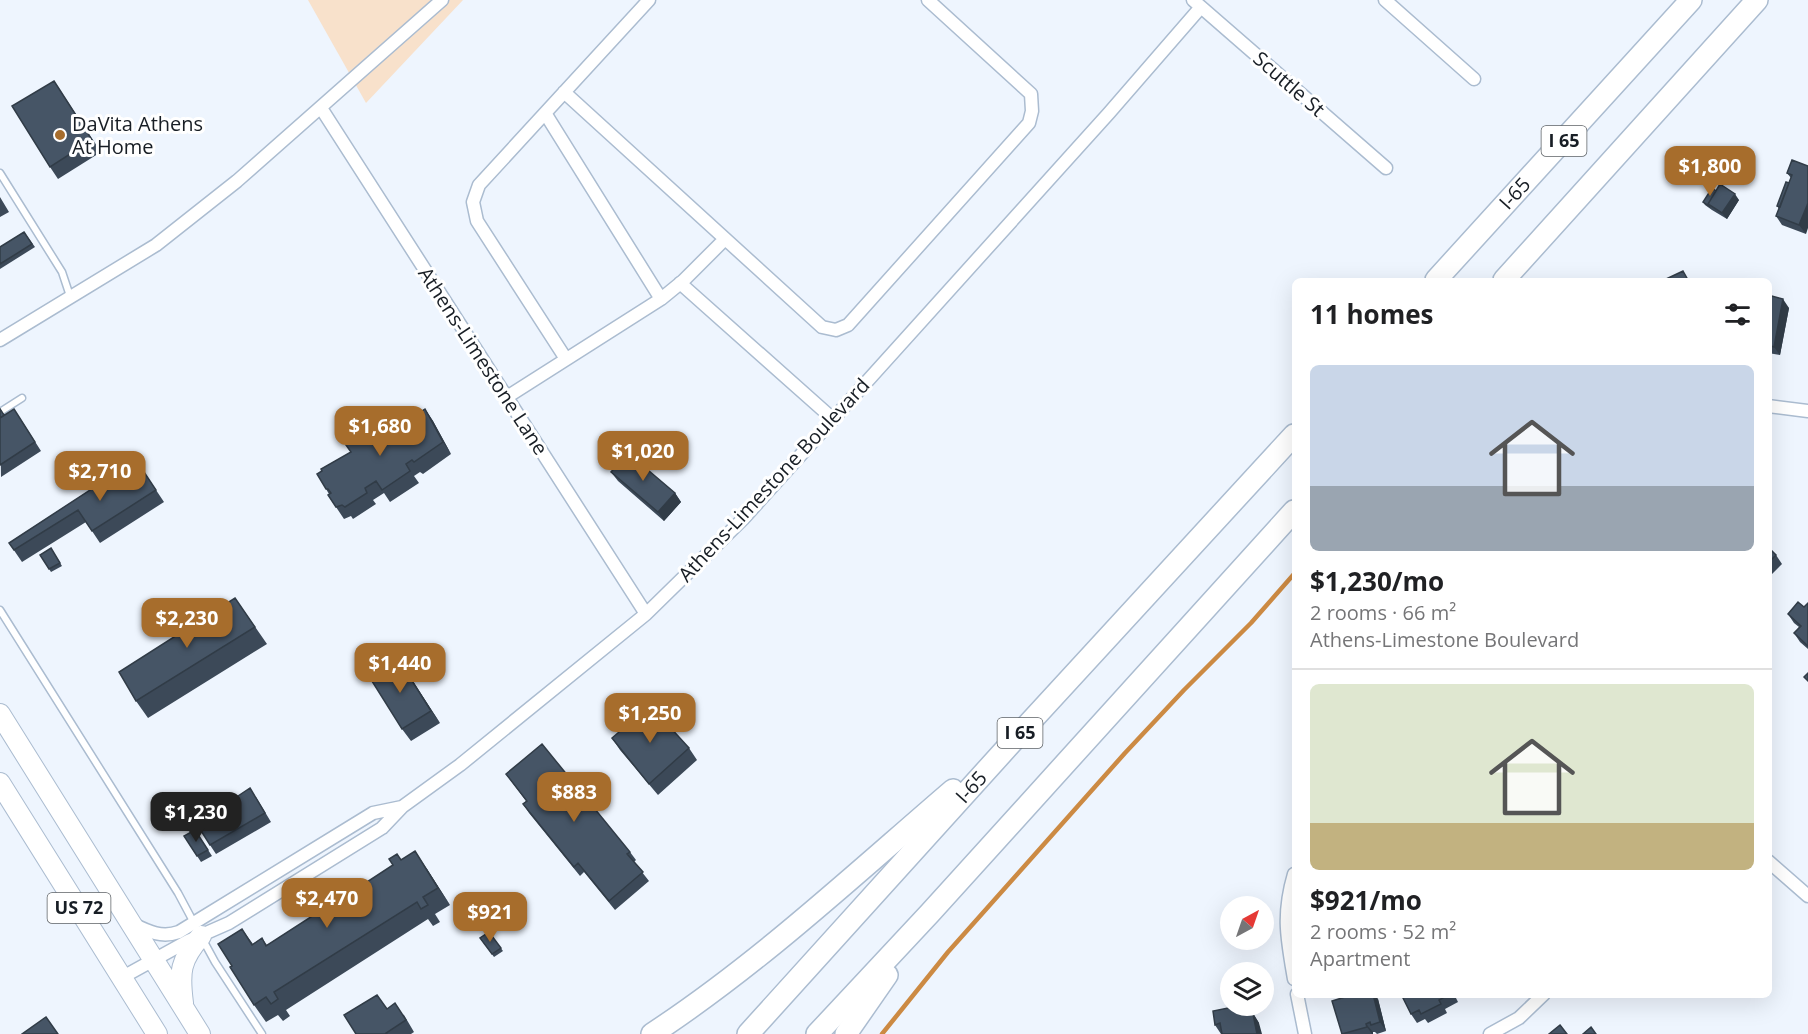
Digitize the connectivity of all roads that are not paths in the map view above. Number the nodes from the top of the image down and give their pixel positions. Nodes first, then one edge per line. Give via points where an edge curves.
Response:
1 (442, 0) edge
2 (649, 0) edge
3 (928, 0) edge
4 (1385, 0) edge
5 (1691, 0) edge
6 (1757, 0) edge
7 (1197, 4) edge
8 (1474, 79) dead end
9 (564, 92) junction
10 (321, 108) junction
11 (545, 113) junction
12 (1386, 168) dead end
13 (0, 173) edge
14 (725, 239) junction
15 (1438, 278) edge
16 (1506, 278) edge
17 (680, 283) junction
18 (70, 296) junction
19 (661, 299) junction
20 (0, 340) edge
21 (566, 359) junction
22 (22, 398) dead end
23 (507, 398) junction
24 (1772, 406) edge
25 (1808, 411) edge
26 (0, 412) edge
27 (833, 419) junction
28 (1292, 437) edge
29 (1292, 513) edge
30 (0, 609) edge
31 (646, 614) junction
32 (0, 714) edge
33 (1022, 731) junction
34 (0, 783) edge
35 (402, 807) junction
36 (1772, 864) edge
37 (1292, 881) edge
38 (1808, 896) edge
39 (930, 913) junction
40 (131, 924) junction
41 (197, 929) junction
42 (154, 960) junction
43 (1292, 965) edge
44 (121, 978) junction
45 (1298, 998) edge
46 (1540, 998) edge
47 (183, 1006) junction
48 (157, 1034) edge
49 (200, 1034) edge
50 (262, 1034) edge
51 (652, 1034) edge
52 (748, 1034) edge
53 (817, 1034) edge
54 (846, 1034) edge
55 (1305, 1034) edge
56 (1490, 1034) edge

1 - 10 street
2 - 9 street
3 - 14 street via 1031,94 1029,123 848,325 836,330 822,327
4 - 8 street
5 - 15 highway, I-65 / I 65
6 - 16 highway, I 65
7 - 12 street, Scuttle St
7 - 27 street, Athens-Limestone Boulevard via 1109,113
9 - 11 street
9 - 14 street
10 - 18 street via 156,244
10 - 23 street, Athens-Limestone Lane
11 - 19 street
11 - 21 street via 479,185 472,202 477,221
13 - 18 lane via 62,272
14 - 17 street
17 - 19 street
17 - 27 street
18 - 20 street
19 - 21 street
21 - 23 street
22 - 26 lane
23 - 31 street, Athens-Limestone Lane
24 - 25 street
27 - 31 street, Athens-Limestone Boulevard via 743,519
28 - 33 highway, I-65 / I 65
29 - 39 highway, I 65
30 - 41 lane via 178,892
31 - 35 street, Athens-Limestone Boulevard via 468,759
32 - 40 highway, US 72
33 - 51 highway via 782,938 698,1004
33 - 52 highway, I-65 / I 65
34 - 44 highway, US 72
35 - 41 street, Athens-Limestone Boulevard via 373,813
35 - 41 street, Athens-Limestone Boulevard via 382,828 229,923
36 - 38 street
37 - 43 street via 1285,914
39 - 53 highway, I 65
39 - 54 highway
40 - 41 street, Athens-Limestone Boulevard via 168,936
40 - 42 highway, US 72
41 - 42 street, Athens-Limestone Boulevard via 188,941
41 - 47 highway via 183,967
41 - 50 lane
42 - 44 street, Athens-Limestone Boulevard
42 - 47 highway, US 72
44 - 48 highway, US 72
45 - 55 street
46 - 56 street via 1519,1018
47 - 49 highway, US 72

